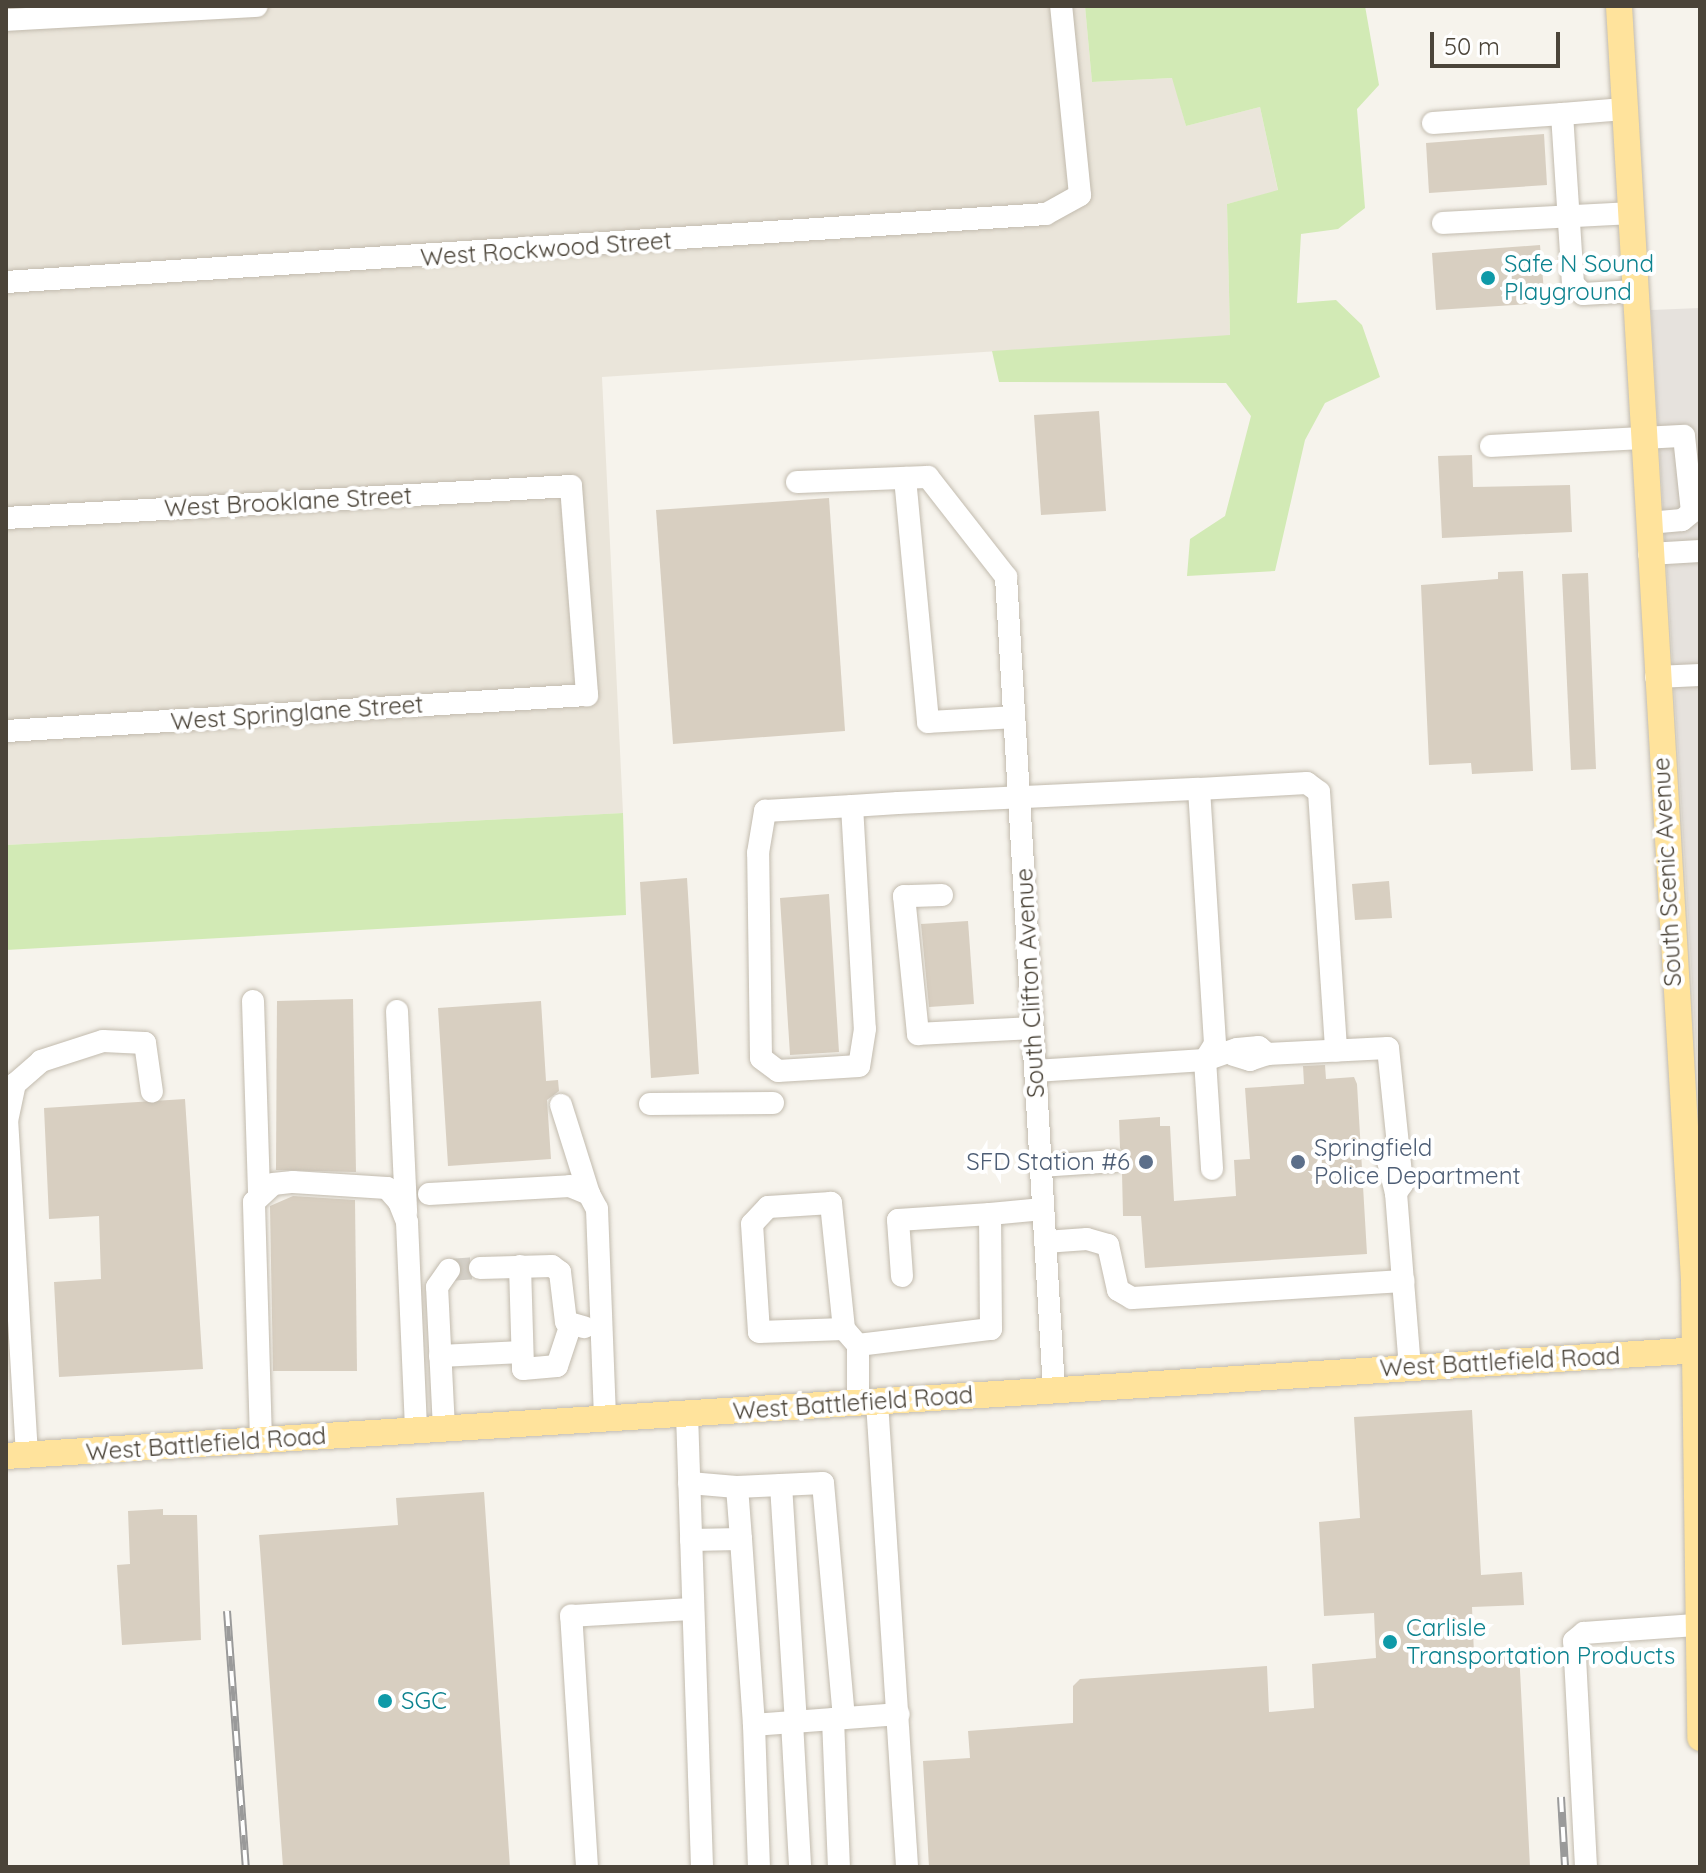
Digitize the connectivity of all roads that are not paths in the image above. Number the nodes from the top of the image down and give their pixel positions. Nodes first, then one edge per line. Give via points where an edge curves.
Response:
1 (257, 6) edge
2 (1061, 6) edge
3 (1619, 6) edge
4 (6, 20) edge
5 (1624, 109) junction
6 (1562, 114) junction
7 (1433, 123) dead end
8 (1631, 213) junction
9 (1569, 216) junction
10 (1443, 223) dead end
11 (6, 282) edge
12 (1635, 291) junction
13 (1643, 437) junction
14 (1491, 446) dead end
15 (905, 478) junction
16 (797, 482) dead end
17 (6, 518) edge
18 (1648, 523) junction
19 (1700, 551) edge
20 (1649, 554) junction
21 (1700, 675) edge
22 (1656, 677) junction
23 (587, 695) joint
24 (1014, 717) junction
25 (6, 731) edge
26 (1199, 789) junction
27 (1019, 798) junction
28 (852, 806) junction
29 (942, 895) dead end
30 (253, 1001) dead end
31 (397, 1011) dead end
32 (1032, 1028) junction
33 (1336, 1050) junction
34 (1205, 1060) junction
35 (1035, 1071) junction
36 (152, 1092) dead end
37 (773, 1103) dead end
38 (650, 1104) dead end
39 (561, 1105) dead end
40 (1693, 1133) edge
41 (1115, 1161) dead end
42 (1040, 1166) junction
43 (1212, 1169) dead end
44 (259, 1194) junction
45 (429, 1194) dead end
46 (589, 1194) junction
47 (1043, 1209) junction
48 (990, 1214) junction
49 (407, 1222) junction
50 (1045, 1242) junction
51 (520, 1266) junction
52 (480, 1268) tunnel mouth
53 (449, 1270) dead end
54 (902, 1276) dead end
55 (1403, 1281) junction
56 (601, 1326) junction
57 (570, 1327) junction
58 (851, 1337) junction
59 (1698, 1350) edge
60 (440, 1352) junction
61 (522, 1352) junction
62 (1410, 1368) junction
63 (1054, 1389) junction
64 (867, 1402) junction
65 (687, 1414) junction
66 (605, 1419) junction
67 (444, 1429) junction
68 (416, 1431) junction
69 (261, 1440) junction
70 (16, 1456) edge
71 (689, 1483) junction
72 (781, 1485) junction
73 (737, 1487) junction
74 (741, 1539) junction
75 (691, 1540) junction
76 (693, 1609) junction
77 (1697, 1616) edge
78 (899, 1714) junction
79 (839, 1718) junction
80 (794, 1722) junction
81 (754, 1725) junction
82 (1700, 1738) edge
83 (587, 1867) edge
84 (702, 1867) edge
85 (759, 1867) edge
86 (800, 1867) edge
87 (839, 1867) edge
88 (907, 1867) edge
89 (1586, 1867) edge

1 - 4 street
2 - 11 street, West Rockwood Street via 1080,195 1046,214
3 - 5 main road, South Scenic Avenue
5 - 6 street
5 - 8 main road, South Scenic Avenue
6 - 7 street
6 - 9 street
8 - 9 street
8 - 12 main road, South Scenic Avenue
9 - 10 street
9 - 12 street via 1573,284 1583,294
12 - 13 main road, South Scenic Avenue
13 - 14 street
13 - 18 main road, South Scenic Avenue
13 - 18 street via 1672,434 1689,441 1692,512 1682,520
15 - 16 street
15 - 24 street, South Clifton Avenue via 928,477 1006,577
15 - 24 street via 928,722
17 - 23 street, West Brooklane Street via 571,486
18 - 20 main road, South Scenic Avenue
19 - 20 street
20 - 22 main road, South Scenic Avenue
21 - 22 street
22 - 40 main road, South Scenic Avenue
23 - 25 street, West Springlane Street
24 - 27 street, South Clifton Avenue
26 - 27 street
26 - 33 street via 1307,783 1319,792
26 - 34 street via 1215,1044
27 - 28 street
27 - 32 street, South Clifton Avenue
28 - 28 street via 765,811 758,853 761,1058 778,1071 859,1066 865,1029
29 - 32 street via 904,896 918,1034
30 - 44 street
31 - 49 street
32 - 35 street, South Clifton Avenue
33 - 34 street
33 - 55 street via 1388,1048 1395,1157 1388,1161
34 - 35 street
34 - 43 street
35 - 42 street, South Clifton Avenue
36 - 70 street via 145,1043 103,1041 41,1061 15,1084 7,1121
37 - 38 street
39 - 46 street
40 - 59 main road, South Scenic Avenue
41 - 42 street
42 - 47 street, South Clifton Avenue
44 - 49 street via 293,1182 387,1188
44 - 69 street via 253,1313
45 - 46 street via 570,1186
46 - 56 street via 597,1209
47 - 48 street
47 - 50 street, South Clifton Avenue
48 - 54 street via 898,1220
48 - 58 street via 991,1329
49 - 68 street
50 - 55 street via 1087,1239 1108,1245 1118,1290 1132,1298
50 - 63 street, South Clifton Avenue
51 - 52 street
51 - 57 street via 552,1266 560,1272
51 - 61 street
53 - 60 street via 437,1287
55 - 62 street
56 - 57 street
56 - 66 street
57 - 61 street via 557,1366 523,1369
58 - 58 street via 759,1332 752,1224 768,1207 831,1203
58 - 64 street
59 - 62 main road, West Battlefield Road
59 - 77 main road, South Scenic Avenue
60 - 61 street
60 - 67 street
62 - 63 main road, West Battlefield Road
63 - 64 main road, West Battlefield Road
64 - 65 main road, West Battlefield Road
64 - 78 street
65 - 66 main road, West Battlefield Road
65 - 71 street
66 - 67 main road, West Battlefield Road
67 - 68 main road, West Battlefield Road
68 - 69 main road, West Battlefield Road
69 - 70 main road, West Battlefield Road
71 - 73 street
71 - 75 street
72 - 73 street
72 - 79 street via 823,1483
72 - 80 street
73 - 74 street
74 - 75 street
74 - 81 street
75 - 76 street
76 - 83 street via 571,1616
76 - 84 street
77 - 82 main road, South Scenic Avenue
77 - 89 street via 1584,1633 1574,1641
78 - 79 street
78 - 88 street
79 - 80 street
79 - 87 street
80 - 81 street
80 - 86 street
81 - 85 street

